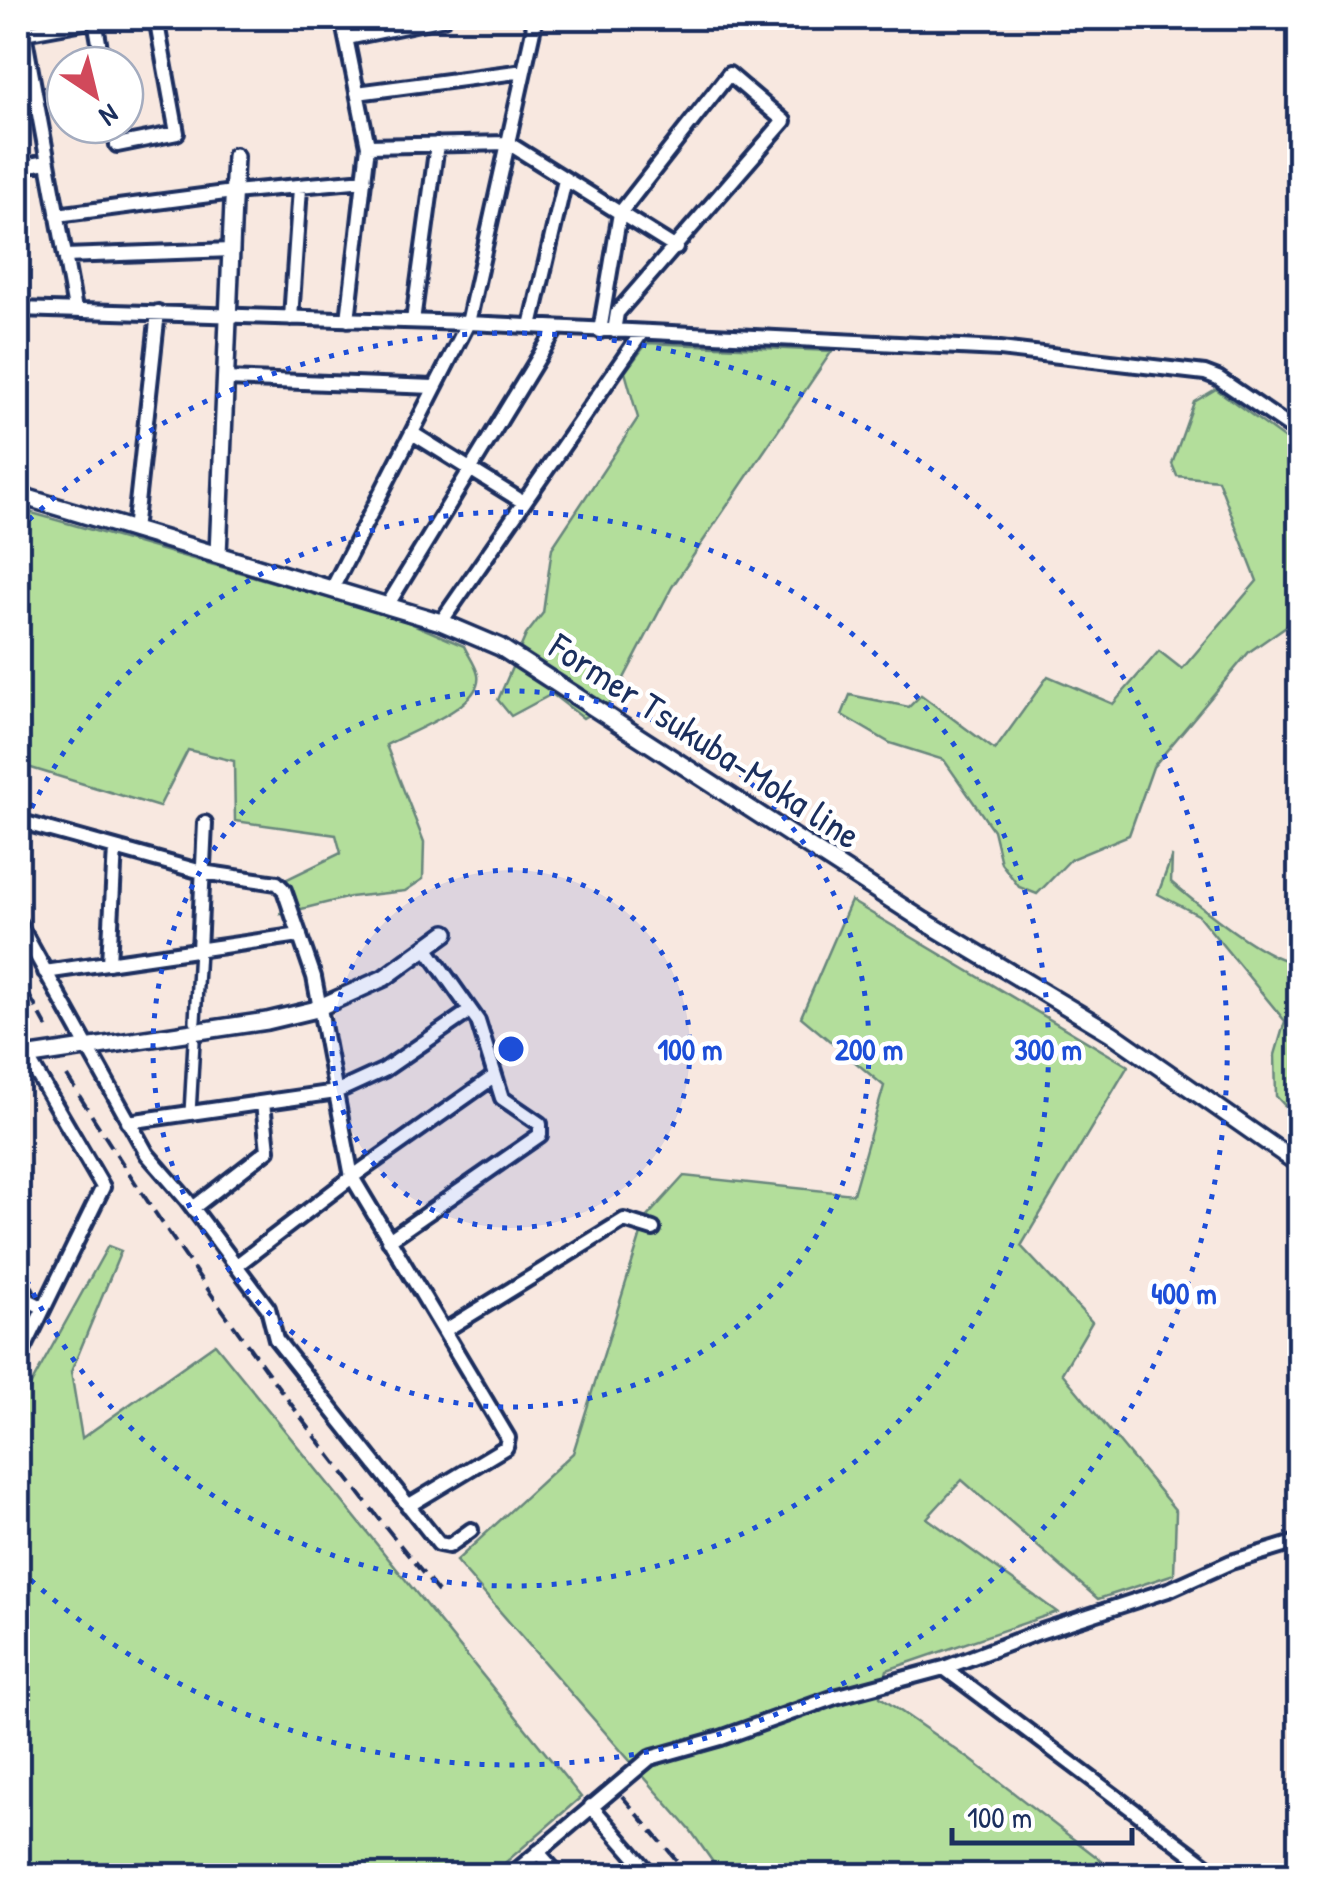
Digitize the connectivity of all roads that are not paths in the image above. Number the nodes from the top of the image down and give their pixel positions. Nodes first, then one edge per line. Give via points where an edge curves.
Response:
1 (100, 18) edge
2 (156, 18) edge
3 (342, 18) edge
4 (444, 18) edge
5 (530, 18) edge
6 (20, 33) edge
7 (346, 38) junction
8 (102, 45) edge
9 (524, 71) junction
10 (357, 93) junction
11 (145, 139) edge
12 (508, 142) junction
13 (437, 144) junction
14 (368, 146) junction
15 (235, 156) dead end
16 (48, 162) junction
17 (18, 168) edge
18 (364, 180) junction
19 (565, 180) junction
20 (300, 188) junction
21 (233, 192) junction
22 (620, 213) junction
23 (57, 215) junction
24 (676, 248) junction
25 (232, 250) junction
26 (65, 256) junction
27 (18, 309) edge
28 (75, 309) junction
29 (158, 312) junction
30 (229, 316) junction
31 (291, 318) junction
32 (348, 320) junction
33 (413, 322) junction
34 (468, 323) junction
35 (531, 326) junction
36 (556, 329) junction
37 (607, 331) junction
38 (642, 332) junction
39 (226, 378) junction
40 (434, 387) junction
41 (412, 433) junction
42 (1300, 434) edge
43 (470, 469) junction
44 (18, 495) edge
45 (523, 502) junction
46 (134, 531) junction
47 (218, 554) junction
48 (332, 590) junction
49 (387, 606) junction
50 (441, 622) junction
51 (18, 821) edge
52 (205, 823) dead end
53 (115, 848) junction
54 (202, 872) junction
55 (18, 922) edge
56 (446, 933) dead end
57 (300, 935) junction
58 (427, 949) junction
59 (198, 950) junction
60 (109, 963) junction
61 (45, 972) junction
62 (320, 1007) junction
63 (464, 1015) dead end
64 (195, 1021) dead end
65 (18, 1041) edge
66 (194, 1042) dead end
67 (87, 1048) junction
68 (22, 1057) edge
69 (495, 1076) junction
70 (336, 1092) junction
71 (262, 1103) junction
72 (190, 1114) junction
73 (128, 1122) junction
74 (1300, 1165) edge
75 (352, 1177) junction
76 (193, 1208) junction
77 (653, 1228) dead end
78 (389, 1240) junction
79 (237, 1265) junction
80 (18, 1287) edge
81 (44, 1308) junction
82 (444, 1331) junction
83 (18, 1361) edge
84 (408, 1506) junction
85 (471, 1530) dead end
86 (1300, 1541) edge
87 (944, 1668) junction
88 (591, 1806) junction
89 (538, 1852) junction
90 (510, 1876) edge
91 (559, 1876) edge
92 (652, 1876) edge
93 (1222, 1876) edge

1 - 6 street
1 - 8 street
2 - 11 street via 177,133
3 - 7 street
4 - 7 street
5 - 9 street
6 - 16 street
7 - 10 street
9 - 10 street
9 - 12 street
10 - 14 street
12 - 13 street
12 - 19 street
12 - 34 street
13 - 14 street
13 - 33 street
14 - 18 street
15 - 21 street
16 - 17 street
16 - 23 street
18 - 20 street
18 - 32 street
19 - 22 street
19 - 35 street
20 - 21 street
20 - 31 street
21 - 23 street
21 - 25 street
22 - 24 street
22 - 24 street via 730,74 784,121
22 - 37 street
23 - 26 street
24 - 37 street
25 - 26 street
25 - 30 street
26 - 28 street
27 - 28 street
28 - 29 street
29 - 30 street
29 - 46 street
30 - 31 street
30 - 39 street
31 - 32 street
32 - 33 street
33 - 34 street
34 - 35 street
34 - 40 street
35 - 36 street
36 - 37 street
36 - 43 street
37 - 38 street
38 - 42 street via 1000,349 1177,368 1218,378
38 - 45 street
39 - 40 street
39 - 47 street
40 - 41 street
41 - 43 street
41 - 48 street
43 - 45 street
43 - 49 street
44 - 46 street, Former Tsukuba-Moka line
45 - 50 street
46 - 47 street, Former Tsukuba-Moka line
47 - 48 street, Former Tsukuba-Moka line
48 - 49 street, Former Tsukuba-Moka line
49 - 50 street, Former Tsukuba-Moka line
50 - 74 street, Former Tsukuba-Moka line via 542,672 892,901 1111,1033
51 - 53 street
52 - 54 street
53 - 54 street
53 - 60 street
54 - 57 street via 278,883
54 - 59 street
55 - 61 street
56 - 58 street
57 - 59 street
57 - 62 street
58 - 62 street via 384,978
58 - 69 street via 478,1021
59 - 60 street
59 - 64 street
60 - 61 street
61 - 67 street
62 - 67 street
62 - 70 street
63 - 70 street via 378,1075
65 - 68 street
66 - 72 street
67 - 68 street
67 - 73 street
68 - 81 street via 103,1187
69 - 75 street
69 - 78 street via 502,1098 540,1124 540,1135
70 - 71 street
70 - 75 street
71 - 72 street
71 - 76 street via 268,1150
72 - 73 street
73 - 76 street
75 - 78 street
75 - 79 street
76 - 79 street
77 - 82 street via 624,1220
78 - 82 street
79 - 84 street via 268,1308 276,1339
80 - 81 street
81 - 83 street
82 - 84 street via 508,1438 506,1447
84 - 85 street via 438,1544 449,1546
86 - 87 street
87 - 88 street via 650,1758
87 - 93 street
88 - 89 street
88 - 92 street
89 - 90 street
89 - 91 street

